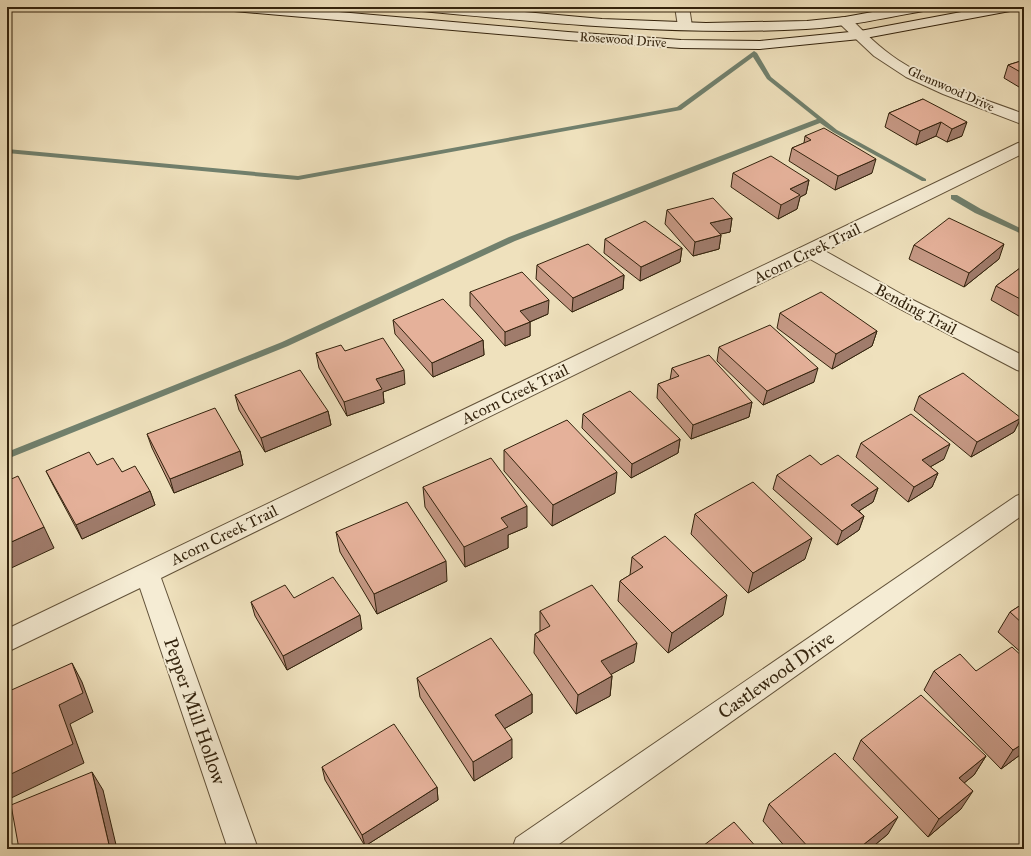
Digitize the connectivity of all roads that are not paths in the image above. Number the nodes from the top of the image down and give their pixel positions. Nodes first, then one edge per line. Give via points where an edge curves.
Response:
1 (234, 7) edge
2 (422, 7) edge
3 (682, 7) edge
4 (924, 7) edge
5 (1010, 7) edge
6 (845, 21) junction
7 (685, 26) junction
8 (860, 35) junction
9 (1024, 120) edge
10 (1024, 147) edge
11 (810, 251) junction
12 (1024, 365) edge
13 (1024, 502) edge
14 (146, 573) junction
15 (7, 641) edge
16 (243, 849) edge
17 (527, 849) edge

1 - 8 street, Rosewood Drive via 681,44 760,45
2 - 7 street, Rosewood Drive via 602,23
3 - 7 street
4 - 6 street, Rosewood Drive
5 - 8 street, Rosewood Drive
6 - 7 street, Rosewood Drive via 807,25
6 - 8 street, Glennwood Drive
8 - 9 street, Glennwood Drive via 880,53 905,69 940,87
10 - 11 street, Acorn Creek Trail
11 - 12 street, Bending Trail
11 - 14 street, Acorn Creek Trail
13 - 17 street, Castlewood Drive
14 - 15 street, Acorn Creek Trail
14 - 16 street, Pepper Mill Hollow

